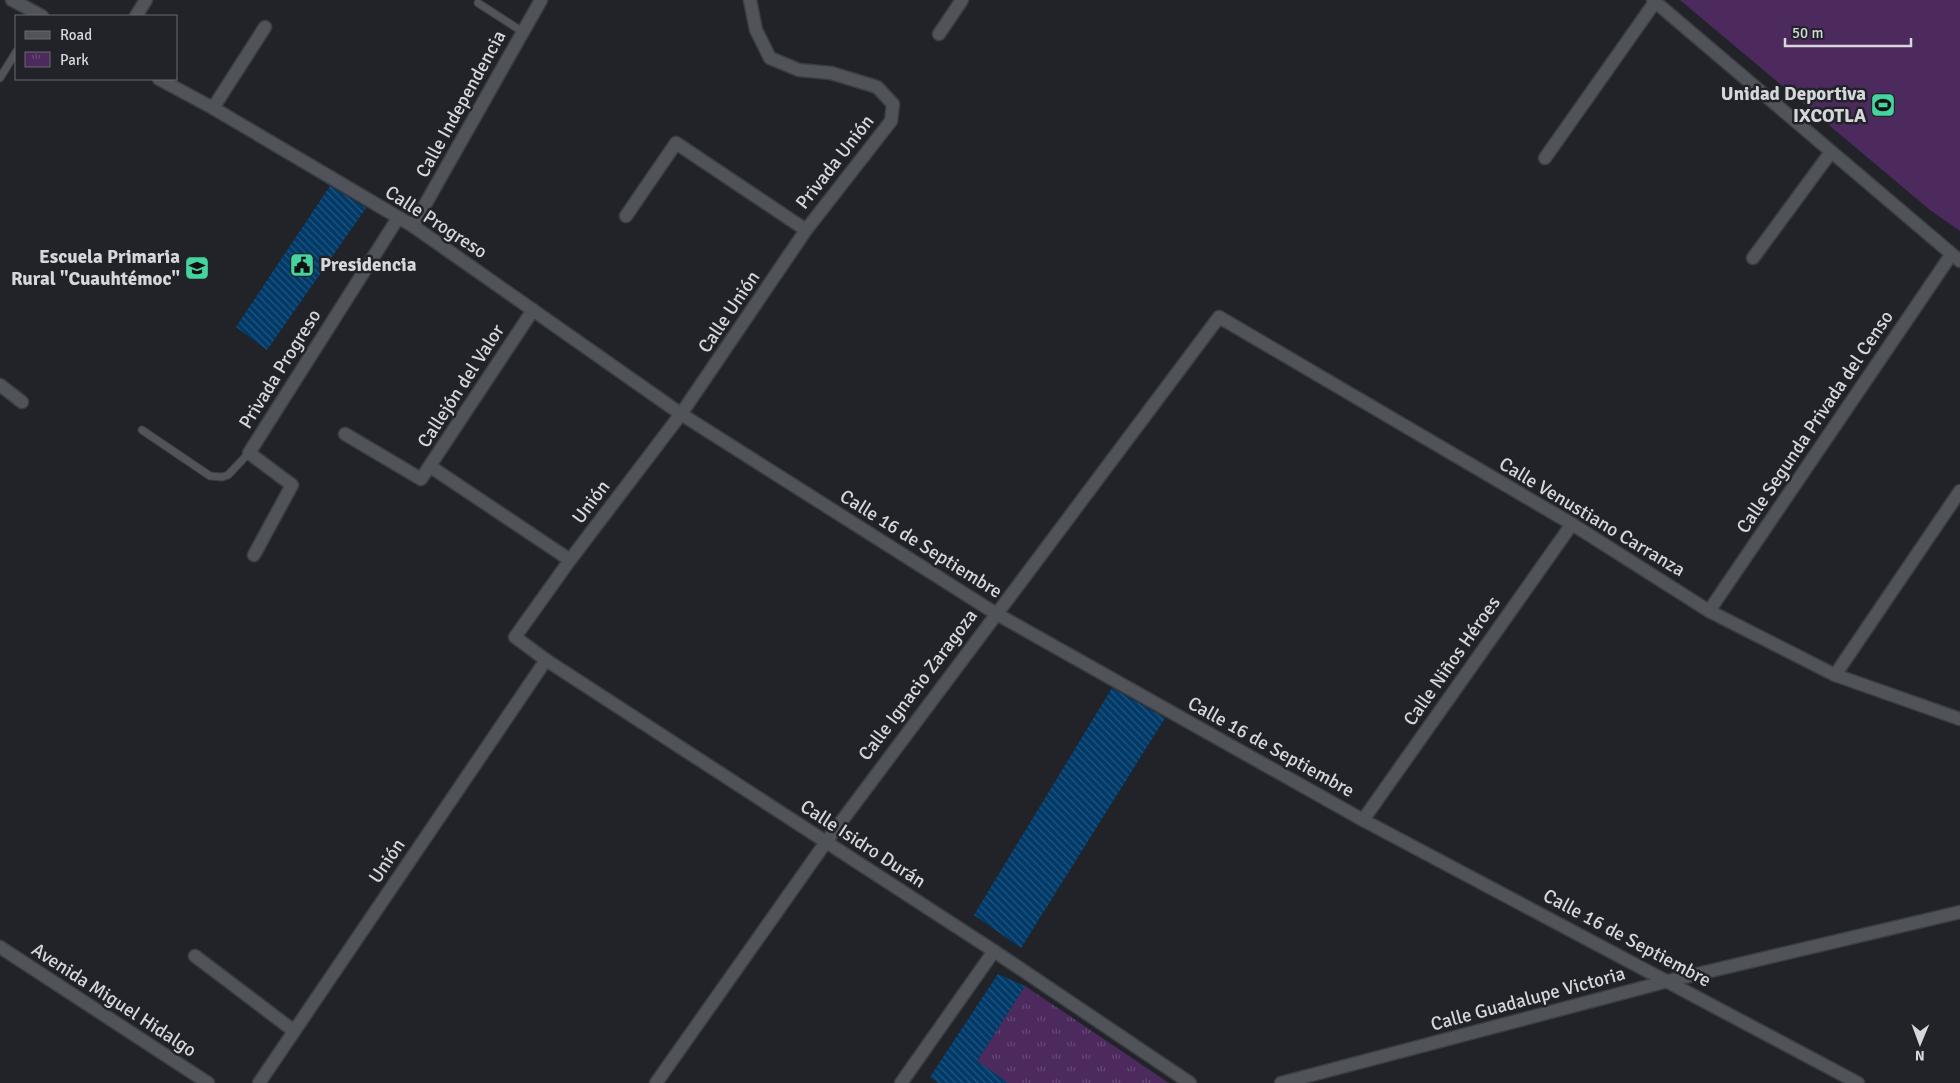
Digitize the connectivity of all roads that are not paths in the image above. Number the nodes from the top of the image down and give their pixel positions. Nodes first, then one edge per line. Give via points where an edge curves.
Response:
1 (12, 0) edge
2 (146, 0) edge
3 (541, 0) edge
4 (750, 0) edge
5 (962, 0) edge
6 (1654, 1) edge
7 (478, 3) dead end
8 (38, 15) edge
9 (137, 15) edge
10 (265, 27) dead end
11 (523, 32) junction
12 (939, 34) dead end
13 (15, 54) edge
14 (0, 78) edge
15 (161, 80) edge
16 (213, 108) junction
17 (1831, 152) junction
18 (1545, 158) dead end
19 (626, 216) dead end
20 (398, 218) junction
21 (413, 226) junction
22 (806, 230) junction
23 (1753, 258) dead end
24 (1956, 258) edge
25 (533, 310) junction
26 (1219, 316) joint
27 (0, 385) edge
28 (22, 402) dead end
29 (681, 414) junction
30 (142, 430) dead end
31 (345, 434) dead end
32 (249, 453) junction
33 (431, 467) junction
34 (1960, 490) edge
35 (1572, 524) junction
36 (254, 554) dead end
37 (570, 560) junction
38 (1709, 611) junction
39 (995, 613) junction
40 (515, 637) joint
41 (546, 660) junction
42 (1835, 675) junction
43 (1960, 719) edge
44 (1363, 820) junction
45 (826, 842) junction
46 (1960, 912) edge
47 (0, 948) edge
48 (994, 951) junction
49 (195, 956) dead end
50 (1668, 981) junction
51 (294, 1031) junction
52 (208, 1083) edge
53 (259, 1083) edge
54 (656, 1083) edge
55 (901, 1083) edge
56 (1190, 1083) edge
57 (1282, 1083) edge
58 (1858, 1083) edge

1 - 8 street
2 - 9 street
3 - 11 street, Calle Independencia
4 - 22 street, Privada Unión via 756,30 770,58 799,70 831,73 877,87 893,104 890,121
5 - 12 street
6 - 17 street
6 - 18 street
7 - 11 lane
10 - 16 street
11 - 21 street, Calle Independencia
13 - 14 lane
15 - 16 street, Calle Progreso
16 - 20 street, Calle Progreso
17 - 23 street
17 - 24 street
19 - 22 street via 676,143
20 - 21 street, Calle Progreso
20 - 32 street, Privada Progreso
21 - 25 street, Calle Progreso
22 - 29 street, Calle Unión
24 - 38 street, Calle Segunda Privada del Censo
25 - 29 street, Calle Progreso
25 - 33 street, Callejón del Valor
26 - 35 street, Calle Venustiano Carranza
26 - 39 street, Calle Ignacio Zaragoza
27 - 28 street
29 - 37 street, Unión
29 - 39 street, Calle 16 de Septiembre
30 - 32 lane via 210,476 228,475
31 - 33 street via 421,479
32 - 36 street, Privada Progreso via 292,485
33 - 37 street, Callejón del Valor
34 - 42 street
35 - 38 street, Calle Venustiano Carranza
35 - 44 street, Calle Niños Héroes
37 - 40 street, Unión
38 - 42 street, Calle Venustiano Carranza
39 - 44 street, Calle 16 de Septiembre
39 - 45 street, Calle Ignacio Zaragoza
40 - 41 street, Calle Isidro Durán
41 - 45 street, Calle Isidro Durán
41 - 51 street, Unión
42 - 43 street, Calle Venustiano Carranza
44 - 50 street, Calle 16 de Septiembre
45 - 48 street, Calle Isidro Durán
45 - 54 street, Calle Ignacio Zaragoza
46 - 50 street, Calle Guadalupe Victoria
47 - 52 street, Avenida Miguel Hidalgo
48 - 55 street
48 - 56 street, Calle Isidro Durán
49 - 51 street
50 - 57 street, Calle Guadalupe Victoria
50 - 58 street, Calle 16 de Septiembre
51 - 53 street, Unión

